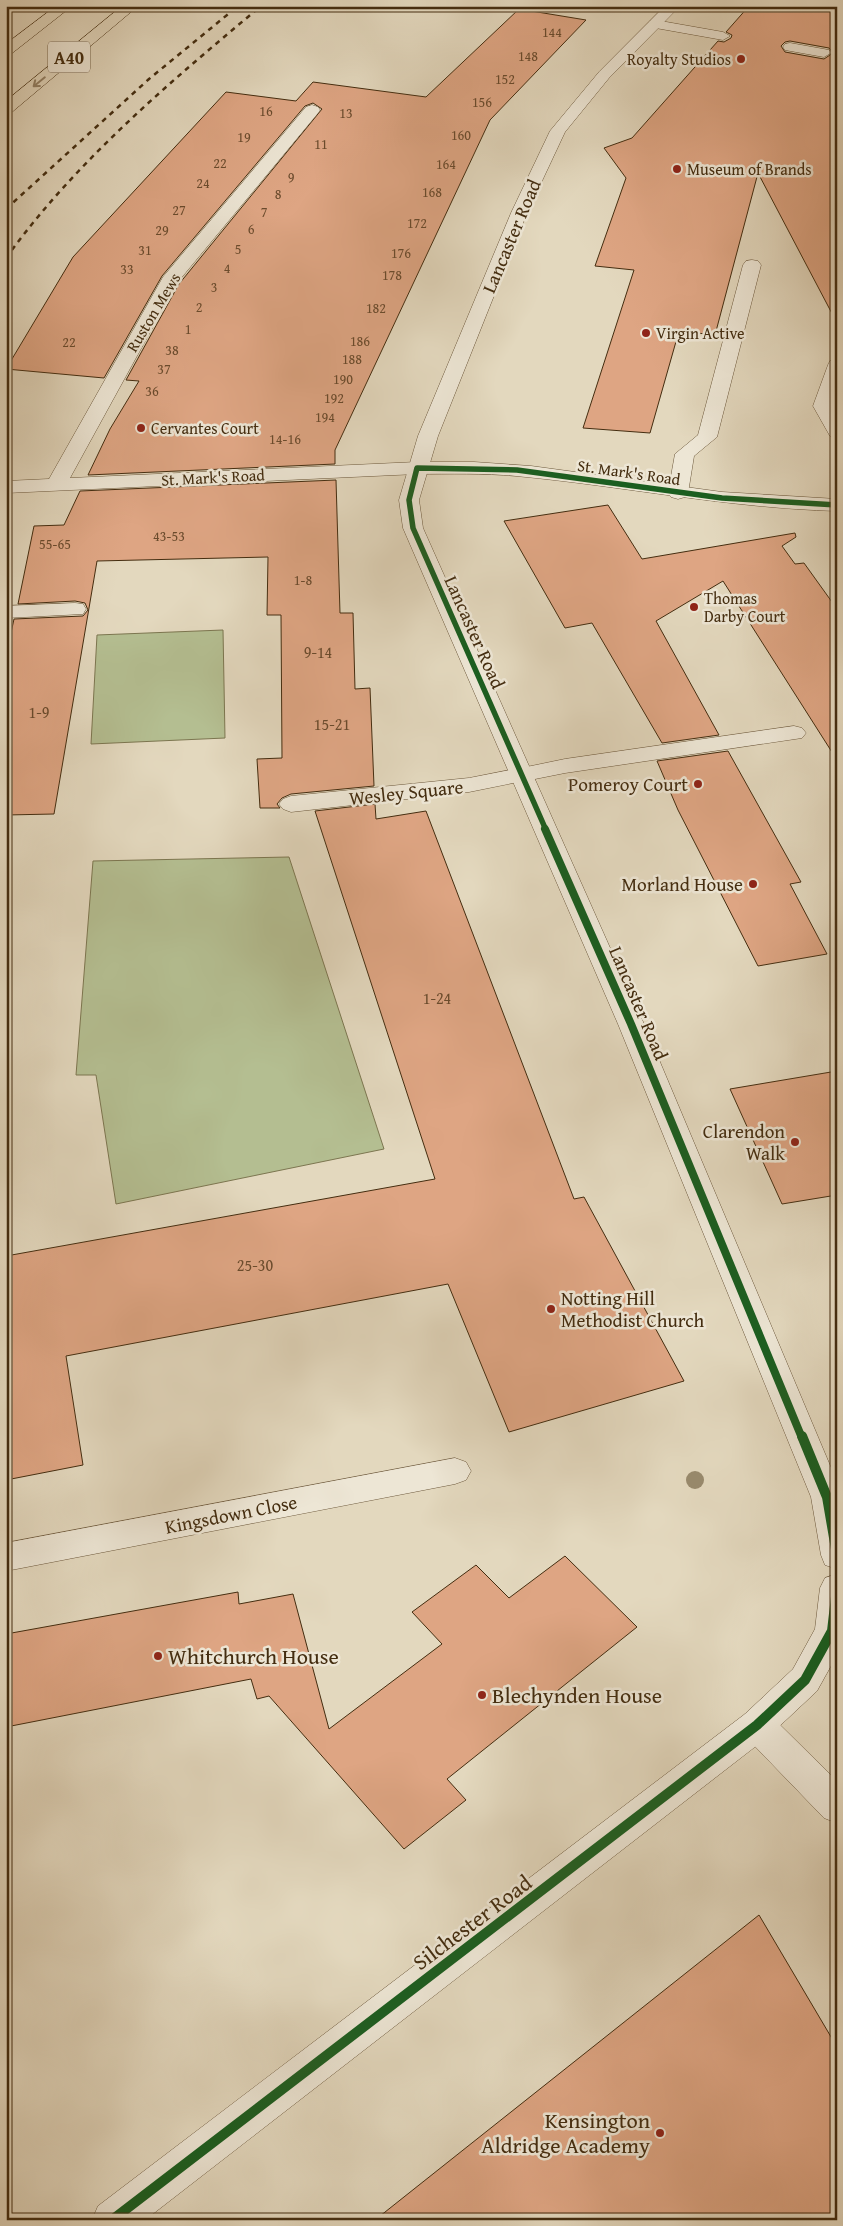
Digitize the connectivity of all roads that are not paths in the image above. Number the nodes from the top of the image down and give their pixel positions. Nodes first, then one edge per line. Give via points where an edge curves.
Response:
1 (64, 6) edge
2 (131, 6) edge
3 (673, 6) edge
4 (655, 24) junction
5 (723, 36) dead end
6 (790, 47) dead end
7 (6, 51) edge
8 (824, 53) dead end
9 (6, 109) edge
10 (312, 110) dead end
11 (752, 265) dead end
12 (837, 365) edge
13 (837, 432) edge
14 (417, 468) junction
15 (56, 485) junction
16 (6, 487) edge
17 (678, 493) junction
18 (836, 506) edge
19 (75, 609) dead end
20 (6, 612) edge
21 (794, 733) dead end
22 (520, 775) junction
23 (291, 804) dead end
24 (455, 1472) dead end
25 (837, 1554) edge
26 (6, 1557) edge
27 (837, 1588) edge
28 (757, 1726) junction
29 (837, 1806) edge
30 (112, 2220) edge

1 - 7 highway, A40
2 -> 9 highway, A40
3 - 4 street, Lancaster Road
4 - 5 street
4 - 14 street, Lancaster Road via 604,75 558,131 519,213
6 - 8 street
10 - 15 street, Ruston Mews via 169,281
11 - 17 street via 707,437 685,454
12 - 13 street via 823,406
14 - 15 street, St. Mark's Road
14 - 17 street, St. Mark's Road via 530,472
14 - 22 street, Lancaster Road via 409,500 412,528
15 - 16 street, St. Mark's Road
17 - 18 street, St. Mark's Road
19 - 20 street
21 - 22 street, Wesley Square
22 - 23 street, Wesley Square via 469,785
22 - 25 street, Lancaster Road via 631,1024 827,1497
24 - 26 street, Kingsdown Close
27 - 28 street, Silchester Road via 832,1631 805,1680
28 - 29 street
28 - 30 street, Silchester Road

